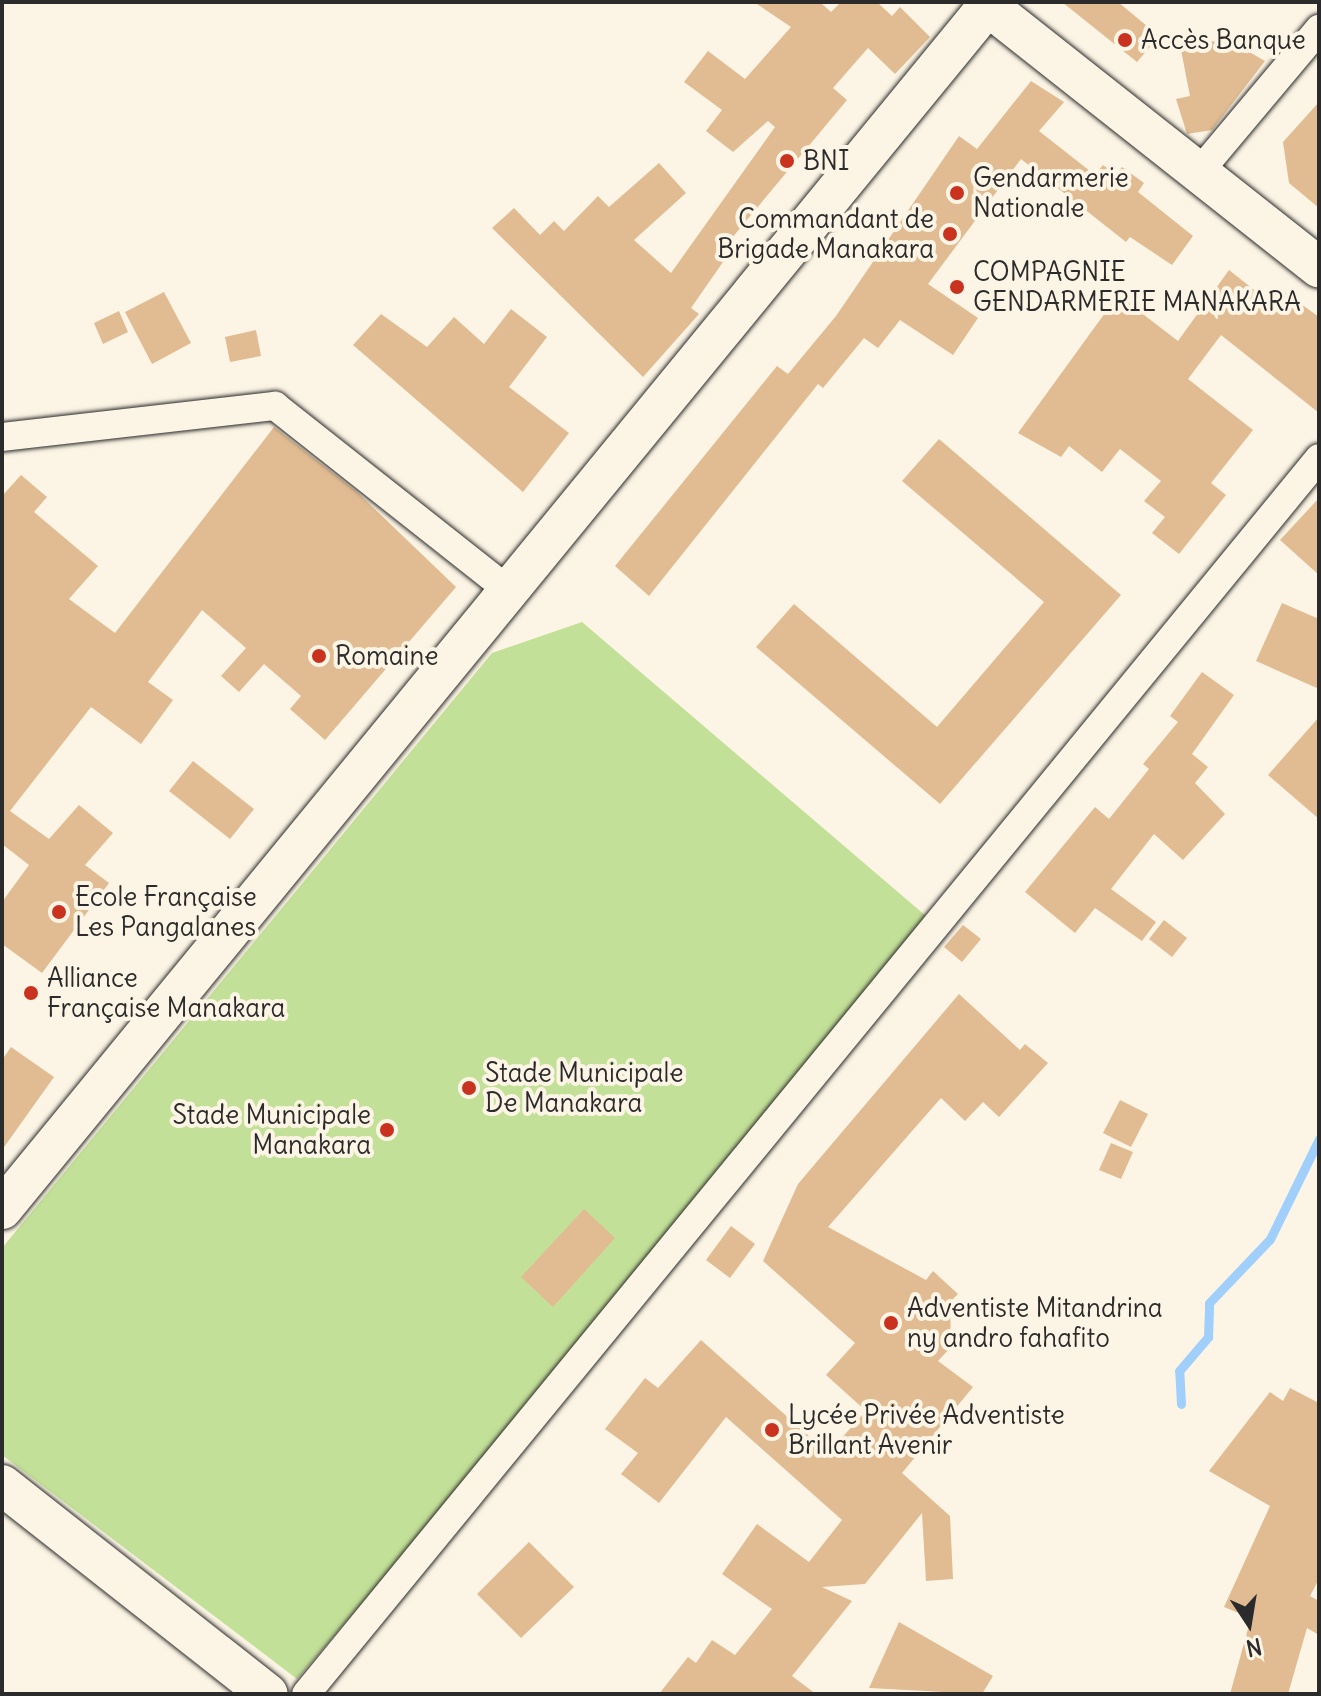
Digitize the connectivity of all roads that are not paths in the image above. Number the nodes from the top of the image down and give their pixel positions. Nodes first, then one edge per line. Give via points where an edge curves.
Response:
1 (990, 4) edge
2 (1319, 29) edge
3 (1199, 172) junction
4 (1319, 267) edge
5 (2, 437) edge
6 (1319, 458) edge
7 (508, 590) junction
8 (2, 1209) edge
9 (2, 1485) edge
10 (268, 1694) edge
11 (306, 1694) edge

1 - 3 main road
1 - 7 main road
2 - 3 street
3 - 4 main road
5 - 7 street via 275,406
6 - 11 street
7 - 8 main road
9 - 10 main road

